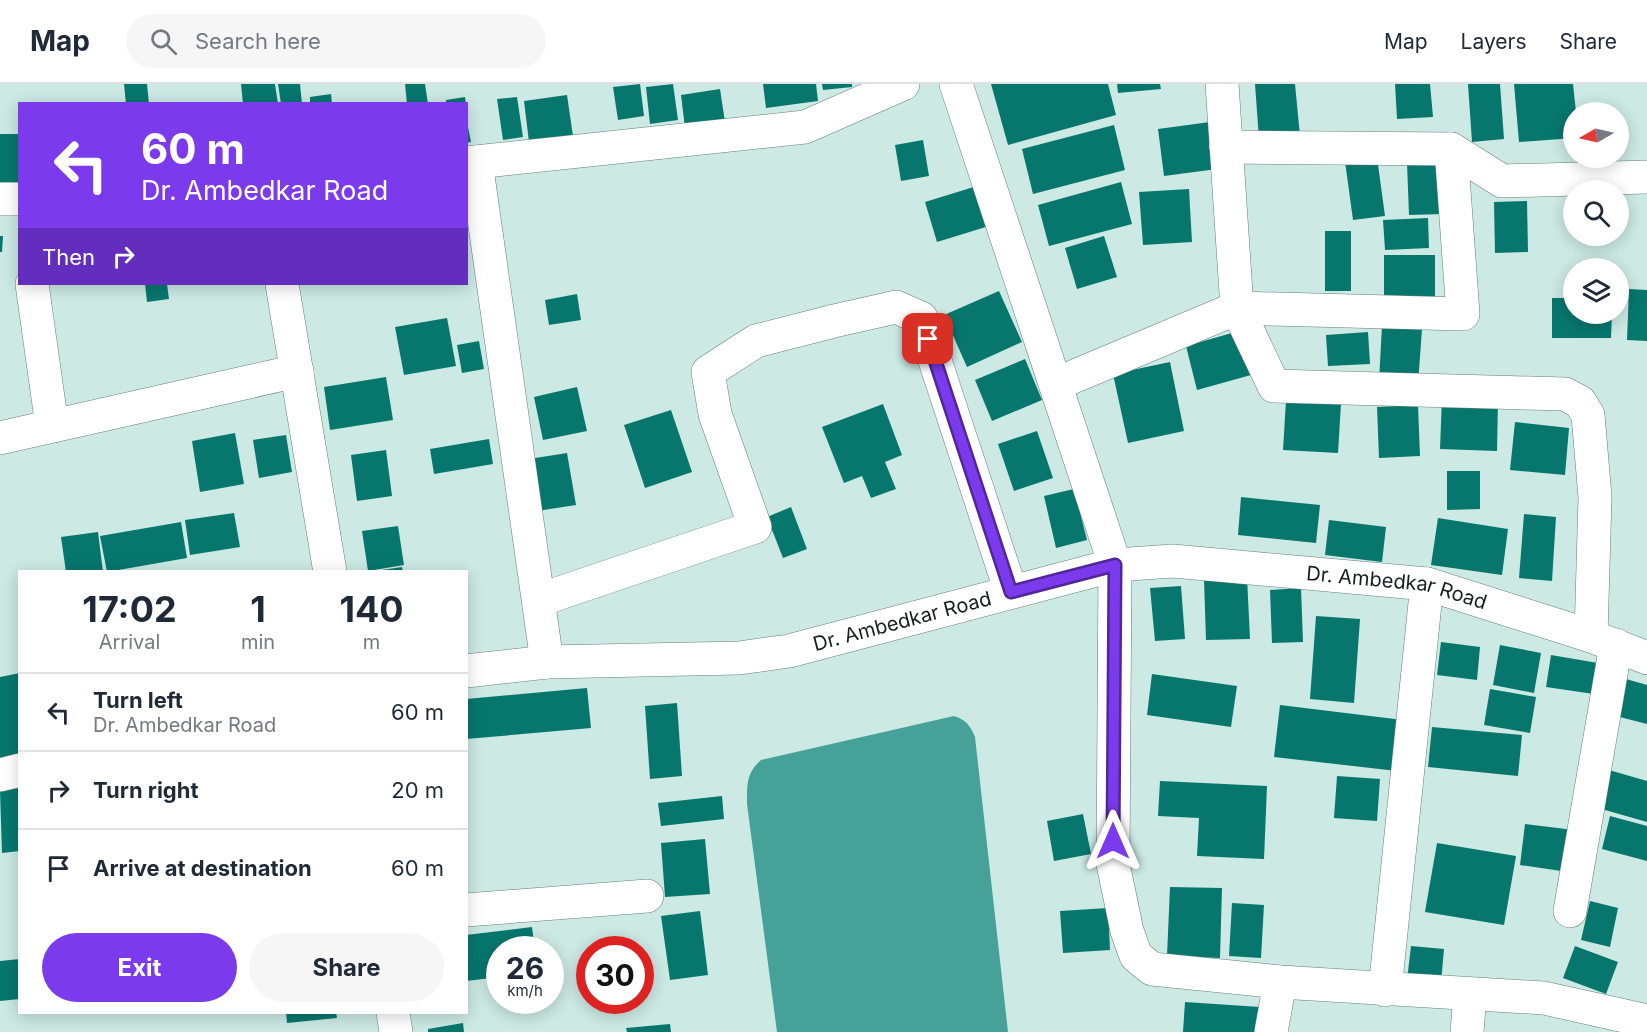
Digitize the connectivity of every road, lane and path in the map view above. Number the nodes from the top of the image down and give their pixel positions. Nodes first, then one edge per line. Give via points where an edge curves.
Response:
1 (903, 84) edge
2 (956, 84) edge
3 (1222, 84) edge
4 (1226, 147) junction
5 (1450, 149) junction
6 (471, 162) edge
7 (1647, 177) edge
8 (0, 199) edge
9 (18, 199) edge
10 (32, 285) edge
11 (282, 285) edge
12 (1237, 308) junction
13 (297, 371) junction
14 (1056, 384) junction
15 (52, 426) junction
16 (0, 438) edge
17 (1115, 565) junction
18 (330, 570) edge
19 (1427, 584) junction
20 (1011, 592) junction
21 (539, 600) junction
22 (1603, 640) junction
23 (1647, 658) edge
24 (547, 662) junction
25 (468, 671) edge
26 (18, 770) edge
27 (0, 775) edge
28 (647, 896) dead end
29 (468, 910) edge
30 (1570, 911) dead end
31 (1280, 982) junction
32 (1385, 990) junction
33 (1470, 994) junction
34 (393, 1014) edge
35 (1647, 1021) edge
36 (396, 1032) edge
37 (1271, 1032) edge
38 (1467, 1032) edge

1 - 6 street via 805,127
2 - 14 street
3 - 4 street
4 - 5 street
4 - 12 street
5 - 7 street via 1502,181
5 - 12 street via 1463,314
6 - 21 street
8 - 9 street
10 - 15 street
11 - 13 street
12 - 14 street
12 - 22 street via 1274,386 1565,394 1580,402 1588,415
13 - 15 street
13 - 18 street
14 - 17 street
15 - 16 street
17 - 19 street, Dr. Ambedkar Road via 1173,561
17 - 20 street, Dr. Ambedkar Road
17 - 31 street via 1113,864 1136,956 1152,969
19 - 22 street, Dr. Ambedkar Road
19 - 32 street
20 - 21 street via 921,318 896,307 756,341 708,372 715,414 755,527
20 - 24 street, Dr. Ambedkar Road via 789,651 740,658
21 - 24 street
22 - 23 street, Dr. Ambedkar Road
22 - 30 street
24 - 25 street, Dr. Ambedkar Road
26 - 27 street
28 - 29 street
31 - 32 street
31 - 37 street
32 - 33 street
33 - 35 street via 1544,998
33 - 38 street
34 - 36 street

